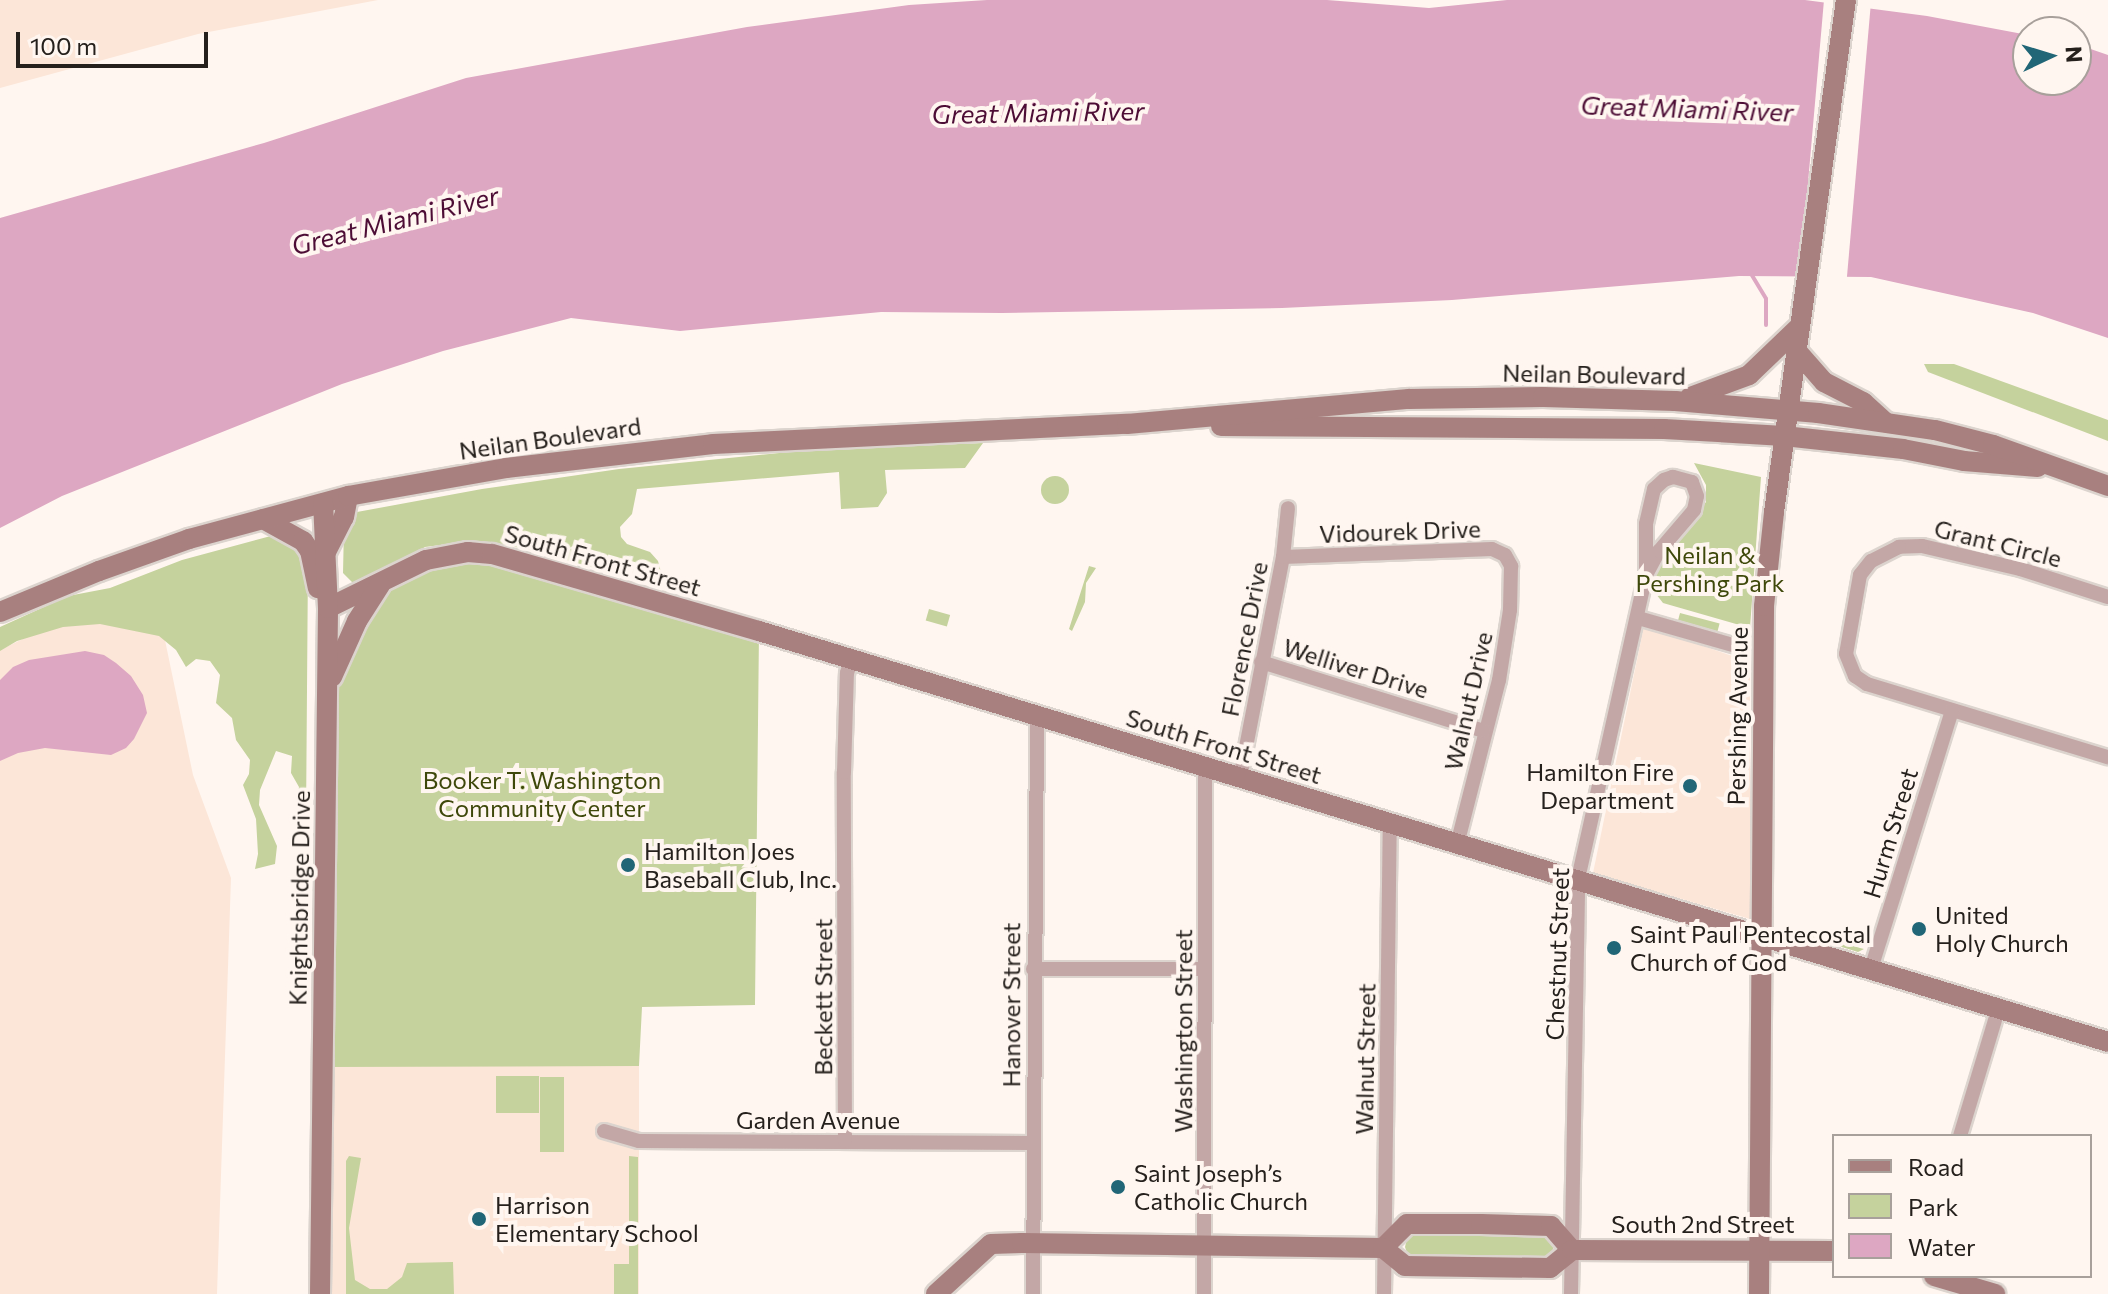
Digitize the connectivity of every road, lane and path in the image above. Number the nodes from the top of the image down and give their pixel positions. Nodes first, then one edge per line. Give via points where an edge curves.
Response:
1 (1846, 0) edge
2 (1799, 327) junction
3 (1796, 350) junction
4 (1675, 401) junction
5 (1788, 409) junction
6 (1885, 422) junction
7 (1127, 424) junction
8 (1784, 436) junction
9 (2054, 467) junction
10 (2108, 486) edge
11 (348, 496) junction
12 (323, 503) junction
13 (1288, 508) dead end
14 (263, 519) junction
15 (326, 552) junction
16 (1283, 557) junction
17 (1511, 566) joint
18 (1646, 575) junction
19 (380, 585) junction
20 (2108, 597) edge
21 (328, 608) junction
22 (0, 612) edge
23 (1638, 618) junction
24 (1740, 647) dead end
25 (851, 661) junction
26 (1261, 662) junction
27 (327, 688) junction
28 (1952, 710) junction
29 (1037, 717) junction
30 (1484, 731) junction
31 (2108, 757) edge
32 (1205, 769) junction
33 (1240, 778) junction
34 (1390, 824) junction
35 (1457, 845) junction
36 (1578, 879) junction
37 (1761, 934) junction
38 (1033, 969) junction
39 (1205, 969) junction
40 (1871, 969) junction
41 (1999, 1007) junction
42 (2108, 1042) edge
43 (604, 1131) dead end
44 (1961, 1134) edge
45 (845, 1141) junction
46 (1033, 1143) junction
47 (1033, 1243) junction
48 (1204, 1245) junction
49 (1383, 1248) junction
50 (1572, 1250) junction
51 (1760, 1250) junction
52 (1832, 1251) edge
53 (1941, 1278) edge
54 (320, 1294) edge
55 (936, 1294) edge
56 (1033, 1294) edge
57 (1204, 1294) edge
58 (1384, 1294) edge
59 (1571, 1294) edge
60 (1759, 1294) edge
61 (1995, 1294) edge

1 - 2 street, Pershing Avenue
2 - 3 street, Pershing Avenue
2 - 4 street via 1738,381
3 - 5 street, Pershing Avenue
3 - 6 street via 1824,382 1863,402
4 - 5 street, Neilan Boulevard
4 - 7 street, Neilan Boulevard via 1409,399
5 - 6 street, Neilan Boulevard
5 - 8 street, Pershing Avenue
6 - 9 street, Neilan Boulevard via 1993,445
7 - 8 street, Neilan Boulevard via 1664,429
7 - 11 street, Neilan Boulevard via 713,444 506,468
8 - 9 street, Neilan Boulevard
8 - 37 street, Pershing Avenue via 1764,606
9 - 10 street, Neilan Boulevard
11 - 12 street, Neilan Boulevard
11 - 15 street
12 - 14 street, Neilan Boulevard
12 - 15 street, Knightsbridge Drive
13 - 16 street, Florence Drive
14 - 21 street via 290,531 310,551 315,581
14 - 22 street, Neilan Boulevard via 189,539
15 - 21 street, Knightsbridge Drive
16 - 17 street, Vidourek Drive via 1492,549 1505,555
16 - 26 street, Florence Drive
17 - 30 street, Walnut Drive via 1499,680
18 - 18 street, Chestnut Street via 1646,524 1654,489 1673,477 1692,482 1694,510
18 - 23 street, Chestnut Street
19 - 21 street, South Front Street
19 - 25 street, South Front Street via 444,555 492,554
19 - 27 street
20 - 28 street, Grant Circle via 1922,546 1884,552 1860,575 1846,654 1855,676
21 - 27 street, Knightsbridge Drive
23 - 24 street
23 - 36 street, Chestnut Street
25 - 29 street, South Front Street
25 - 45 street, Beckett Street via 844,772
26 - 30 street, Welliver Drive
26 - 33 street, Florence Drive
27 - 54 street, Knightsbridge Drive
28 - 31 street
28 - 40 street, Hurm Street
29 - 32 street, South Front Street
29 - 38 street, Hanover Street
30 - 35 street, Walnut Drive
32 - 33 street, South Front Street
32 - 39 street, Washington Street
33 - 34 street, South Front Street
34 - 35 street, South Front Street
34 - 49 street, Walnut Street
35 - 36 street, South Front Street
36 - 37 street, South Front Street
36 - 50 street, Chestnut Street
37 - 40 street, South Front Street
37 - 51 street, Pershing Avenue
38 - 39 street
38 - 46 street, Hanover Street
39 - 48 street, Washington Street
40 - 41 street, South Front Street
41 - 42 street, South Front Street
41 - 44 street
43 - 45 street, Garden Avenue via 639,1141
45 - 46 street, Garden Avenue
46 - 47 street, Hanover Street
47 - 48 street, South 2nd Street
47 - 55 street, South 2nd Street via 991,1244
47 - 56 street, Hanover Street
48 - 49 street, South 2nd Street
48 - 57 street, Washington Street
49 - 50 street, South 2nd Street via 1405,1266 1494,1268 1550,1268
49 - 50 street via 1407,1224 1466,1224 1551,1226
49 - 58 street, Walnut Street
50 - 51 street, South 2nd Street
50 - 59 street, Chestnut Street
51 - 52 street, South 2nd Street
51 - 60 street, Pershing Avenue
53 - 61 street

